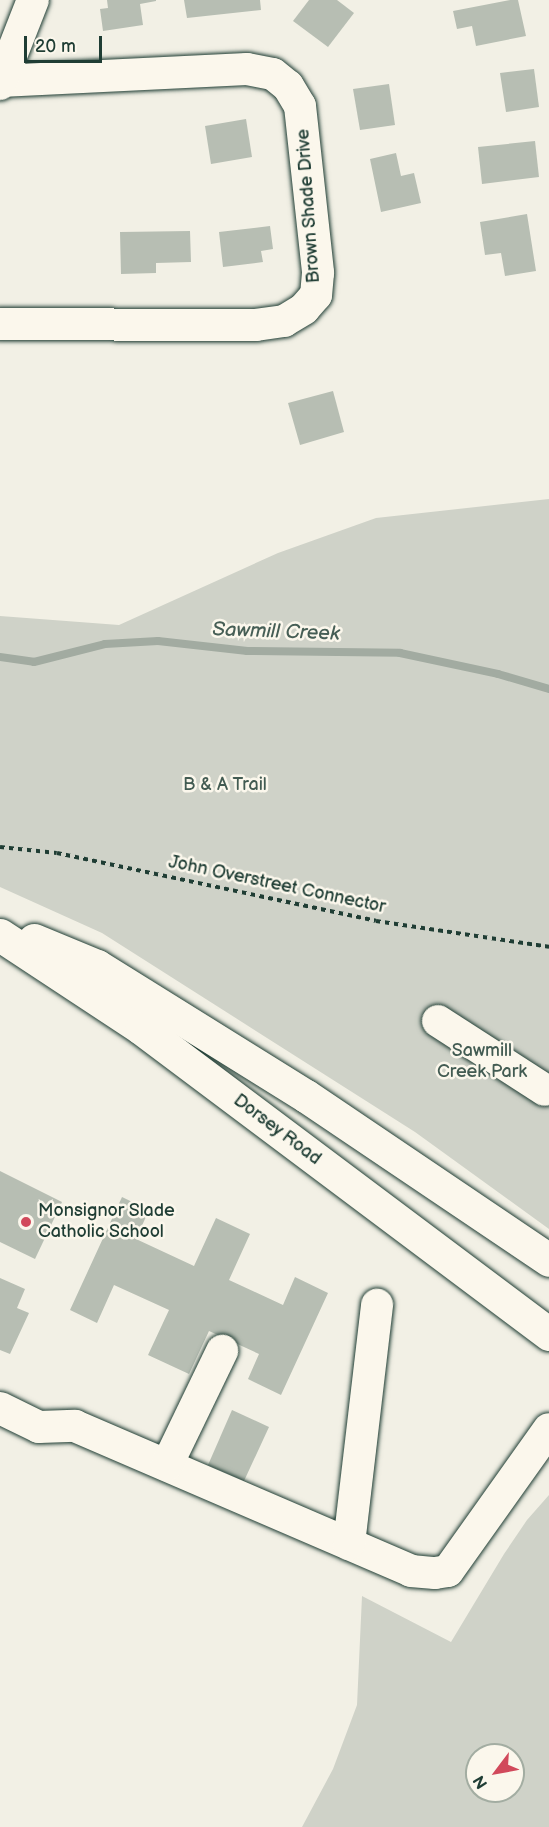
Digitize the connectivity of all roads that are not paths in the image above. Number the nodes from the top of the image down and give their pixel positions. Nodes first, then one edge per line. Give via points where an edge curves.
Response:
1 (33, 0) edge
2 (0, 82) edge
3 (0, 324) edge
4 (0, 926) edge
5 (0, 935) edge
6 (438, 1022) dead end
7 (548, 1089) edge
8 (549, 1260) edge
9 (377, 1305) dead end
10 (549, 1334) edge
11 (222, 1351) dead end
12 (0, 1408) edge
13 (549, 1429) edge
14 (549, 1462) edge
15 (167, 1465) junction
16 (519, 1470) junction
17 (349, 1544) junction

1 - 2 street
2 - 3 street, Brown Shade Drive via 247,69 273,74 288,86 300,106 318,273 315,295 304,309 284,321 256,325
4 - 8 main road via 97,966 306,1096
5 - 10 main road, Dorsey Road via 141,1028
6 - 7 street
9 - 17 street
11 - 15 street
12 - 15 street via 39,1427 75,1426
13 - 16 street
14 - 16 street
15 - 17 street
16 - 17 street via 448,1571 411,1571

